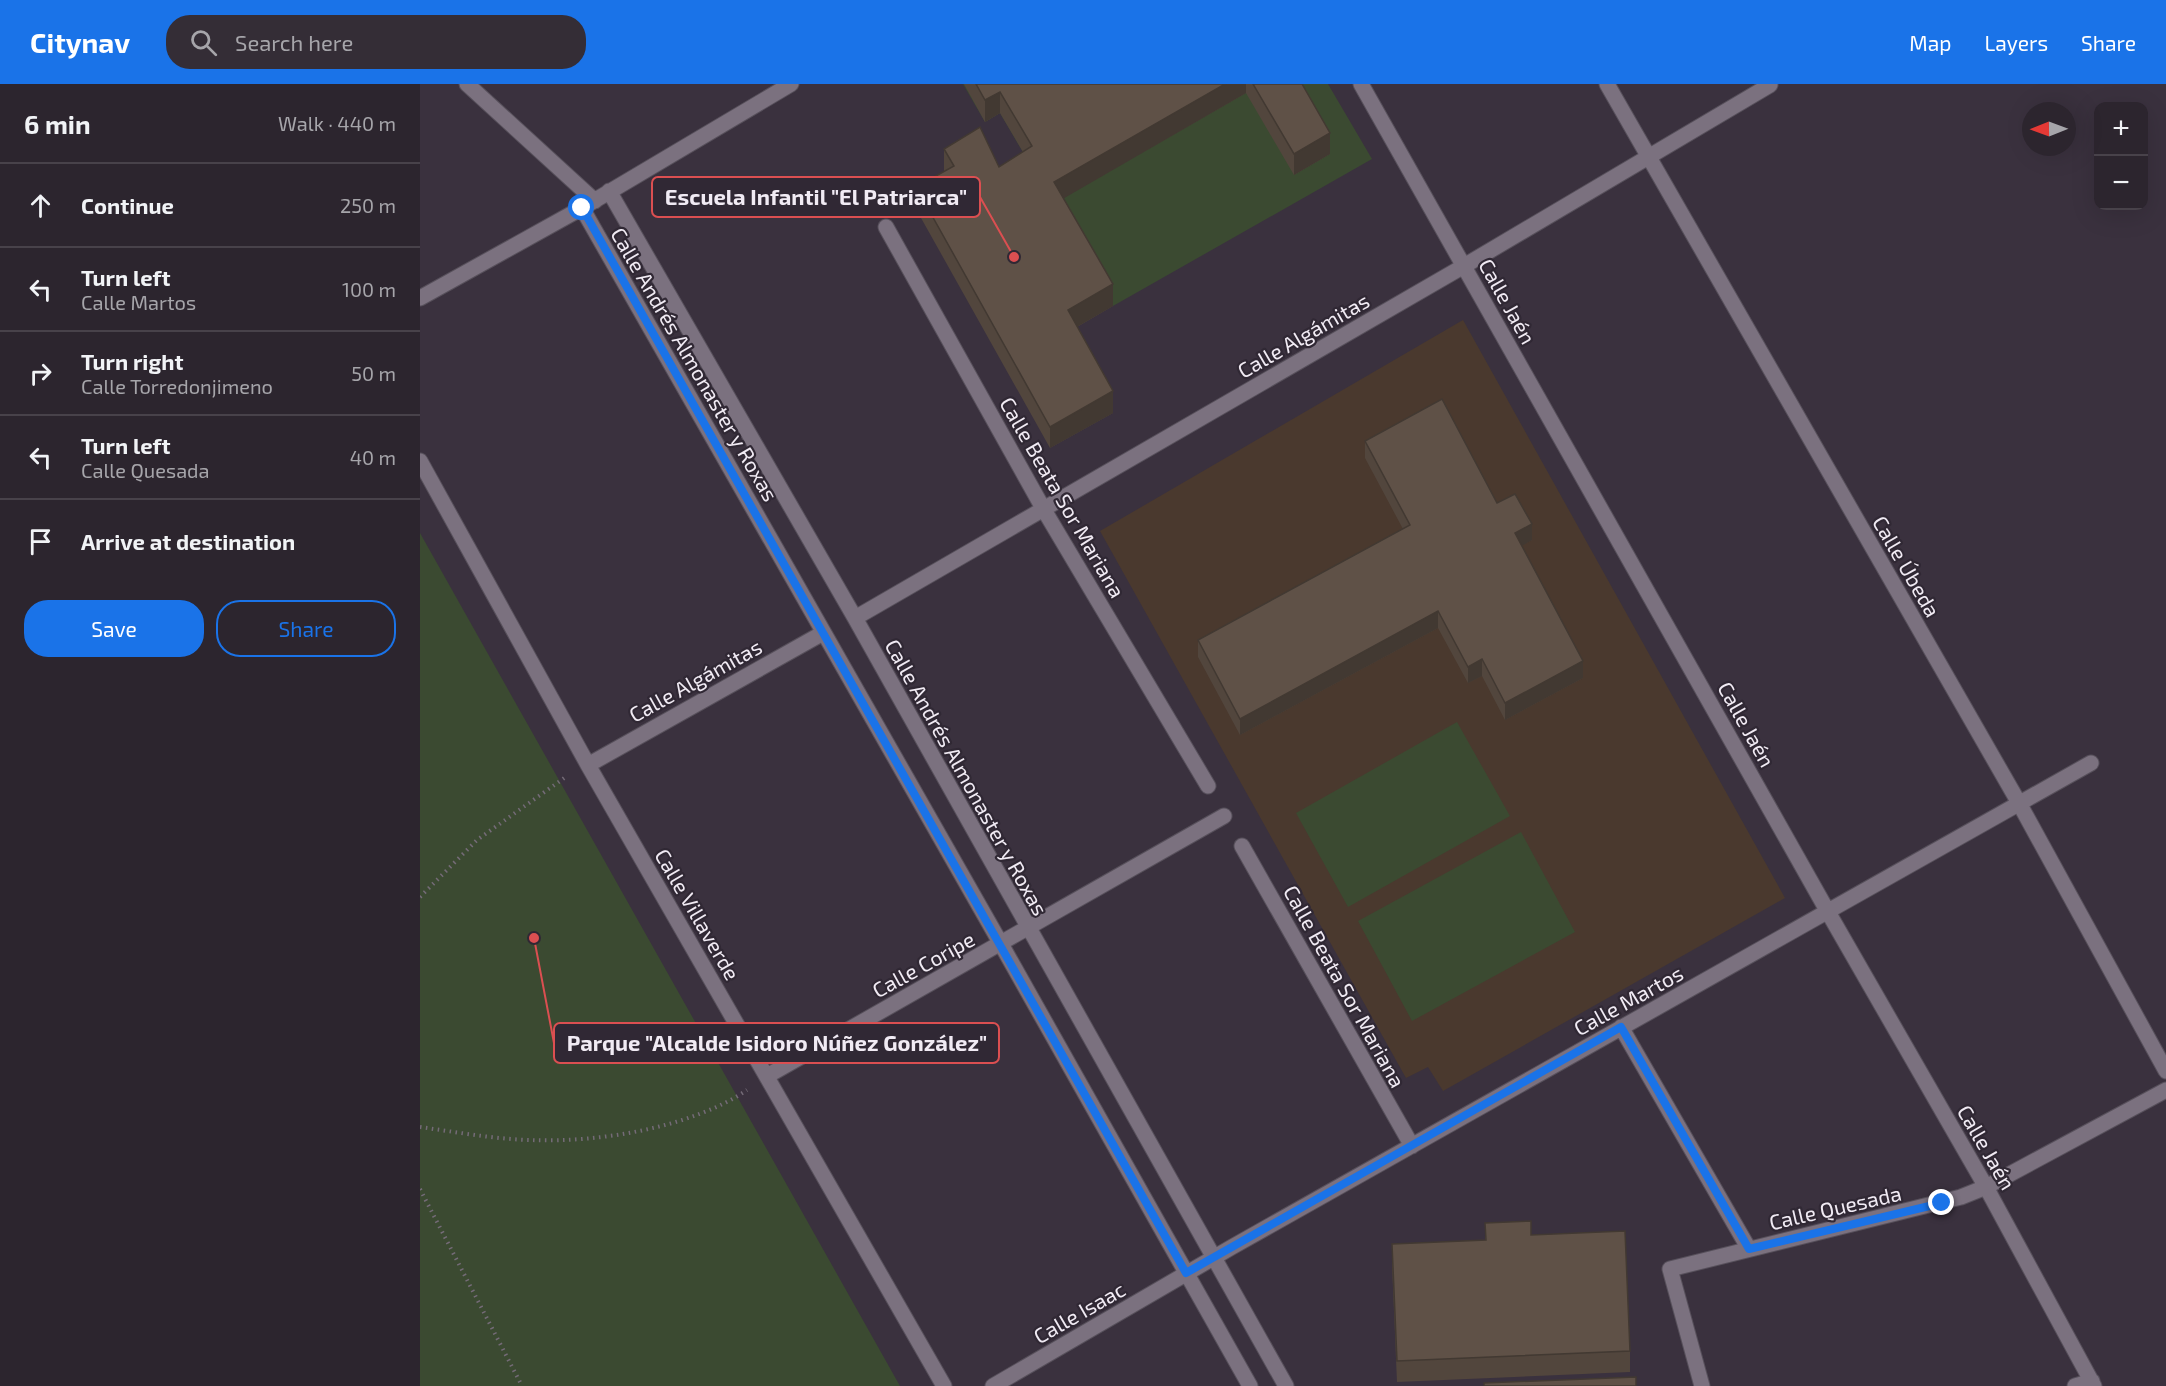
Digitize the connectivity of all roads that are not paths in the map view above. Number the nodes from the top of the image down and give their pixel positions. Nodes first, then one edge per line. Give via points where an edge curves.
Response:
1 (467, 84) edge
2 (791, 84) edge
3 (1361, 84) edge
4 (1607, 84) edge
5 (1770, 85) edge
6 (1649, 158) junction
7 (609, 191) junction
8 (588, 205) junction
9 (886, 227) dead end
10 (1464, 266) junction
11 (420, 298) edge
12 (420, 461) edge
13 (1044, 510) junction
14 (855, 618) junction
15 (823, 633) junction
16 (2091, 763) dead end
17 (588, 765) junction
18 (1208, 786) dead end
19 (2019, 803) junction
20 (1224, 816) dead end
21 (1242, 846) dead end
22 (1828, 912) junction
23 (1028, 929) junction
24 (1001, 945) junction
25 (1621, 1027) junction
26 (2166, 1071) edge
27 (767, 1076) junction
28 (2166, 1090) edge
29 (1412, 1146) junction
30 (1986, 1187) junction
31 (1749, 1249) junction
32 (1213, 1258) junction
33 (1186, 1273) junction
34 (2093, 1384) edge
35 (944, 1386) edge
36 (993, 1386) edge
37 (1250, 1386) edge
38 (1286, 1386) edge
39 (1702, 1386) edge
40 (2075, 1386) edge

1 - 8 street, Calle Andrés Almonaster y Roxas
2 - 7 street
3 - 10 street, Calle Jaén
4 - 6 street, Calle Úbeda
5 - 6 street, Calle Algámitas
6 - 10 street, Calle Algámitas
6 - 19 street, Calle Úbeda
7 - 8 street
7 - 14 street, Calle Andrés Almonaster y Roxas
8 - 11 street
8 - 15 street, Calle Andrés Almonaster y Roxas
9 - 13 street, Calle Beata Sor Mariana
10 - 13 street, Calle Algámitas
10 - 22 street, Calle Jaén
12 - 17 street, Calle Villaverde
13 - 14 street, Calle Algámitas
13 - 18 street, Calle Beata Sor Mariana
14 - 23 street, Calle Andrés Almonaster y Roxas
15 - 17 street, Calle Algámitas
15 - 24 street, Calle Andrés Almonaster y Roxas
16 - 19 street, Calle Martos
17 - 27 street, Calle Villaverde
19 - 22 street, Calle Martos
19 - 26 street, Calle Úbeda
20 - 23 street, Calle Coripe
21 - 29 street, Calle Beata Sor Mariana
22 - 25 street, Calle Martos
22 - 30 street, Calle Jaén
23 - 24 street, Calle Coripe
23 - 32 street, Calle Andrés Almonaster y Roxas
24 - 27 street, Calle Coripe
24 - 33 street, Calle Andrés Almonaster y Roxas
25 - 29 street, Calle Martos
25 - 31 street
27 - 35 street, Calle Villaverde
28 - 30 street, Calle Quesada
29 - 32 street, Calle Martos
30 - 31 street, Calle Quesada via 1942,1203
30 - 34 street, Calle Jaén
31 - 39 street, Calle Quesada via 1670,1269
32 - 33 street, Calle Martos
32 - 38 street, Calle Andrés Almonaster y Roxas
33 - 36 street, Calle Isaac
33 - 37 street, Calle Andrés Almonaster y Roxas
34 - 40 street

